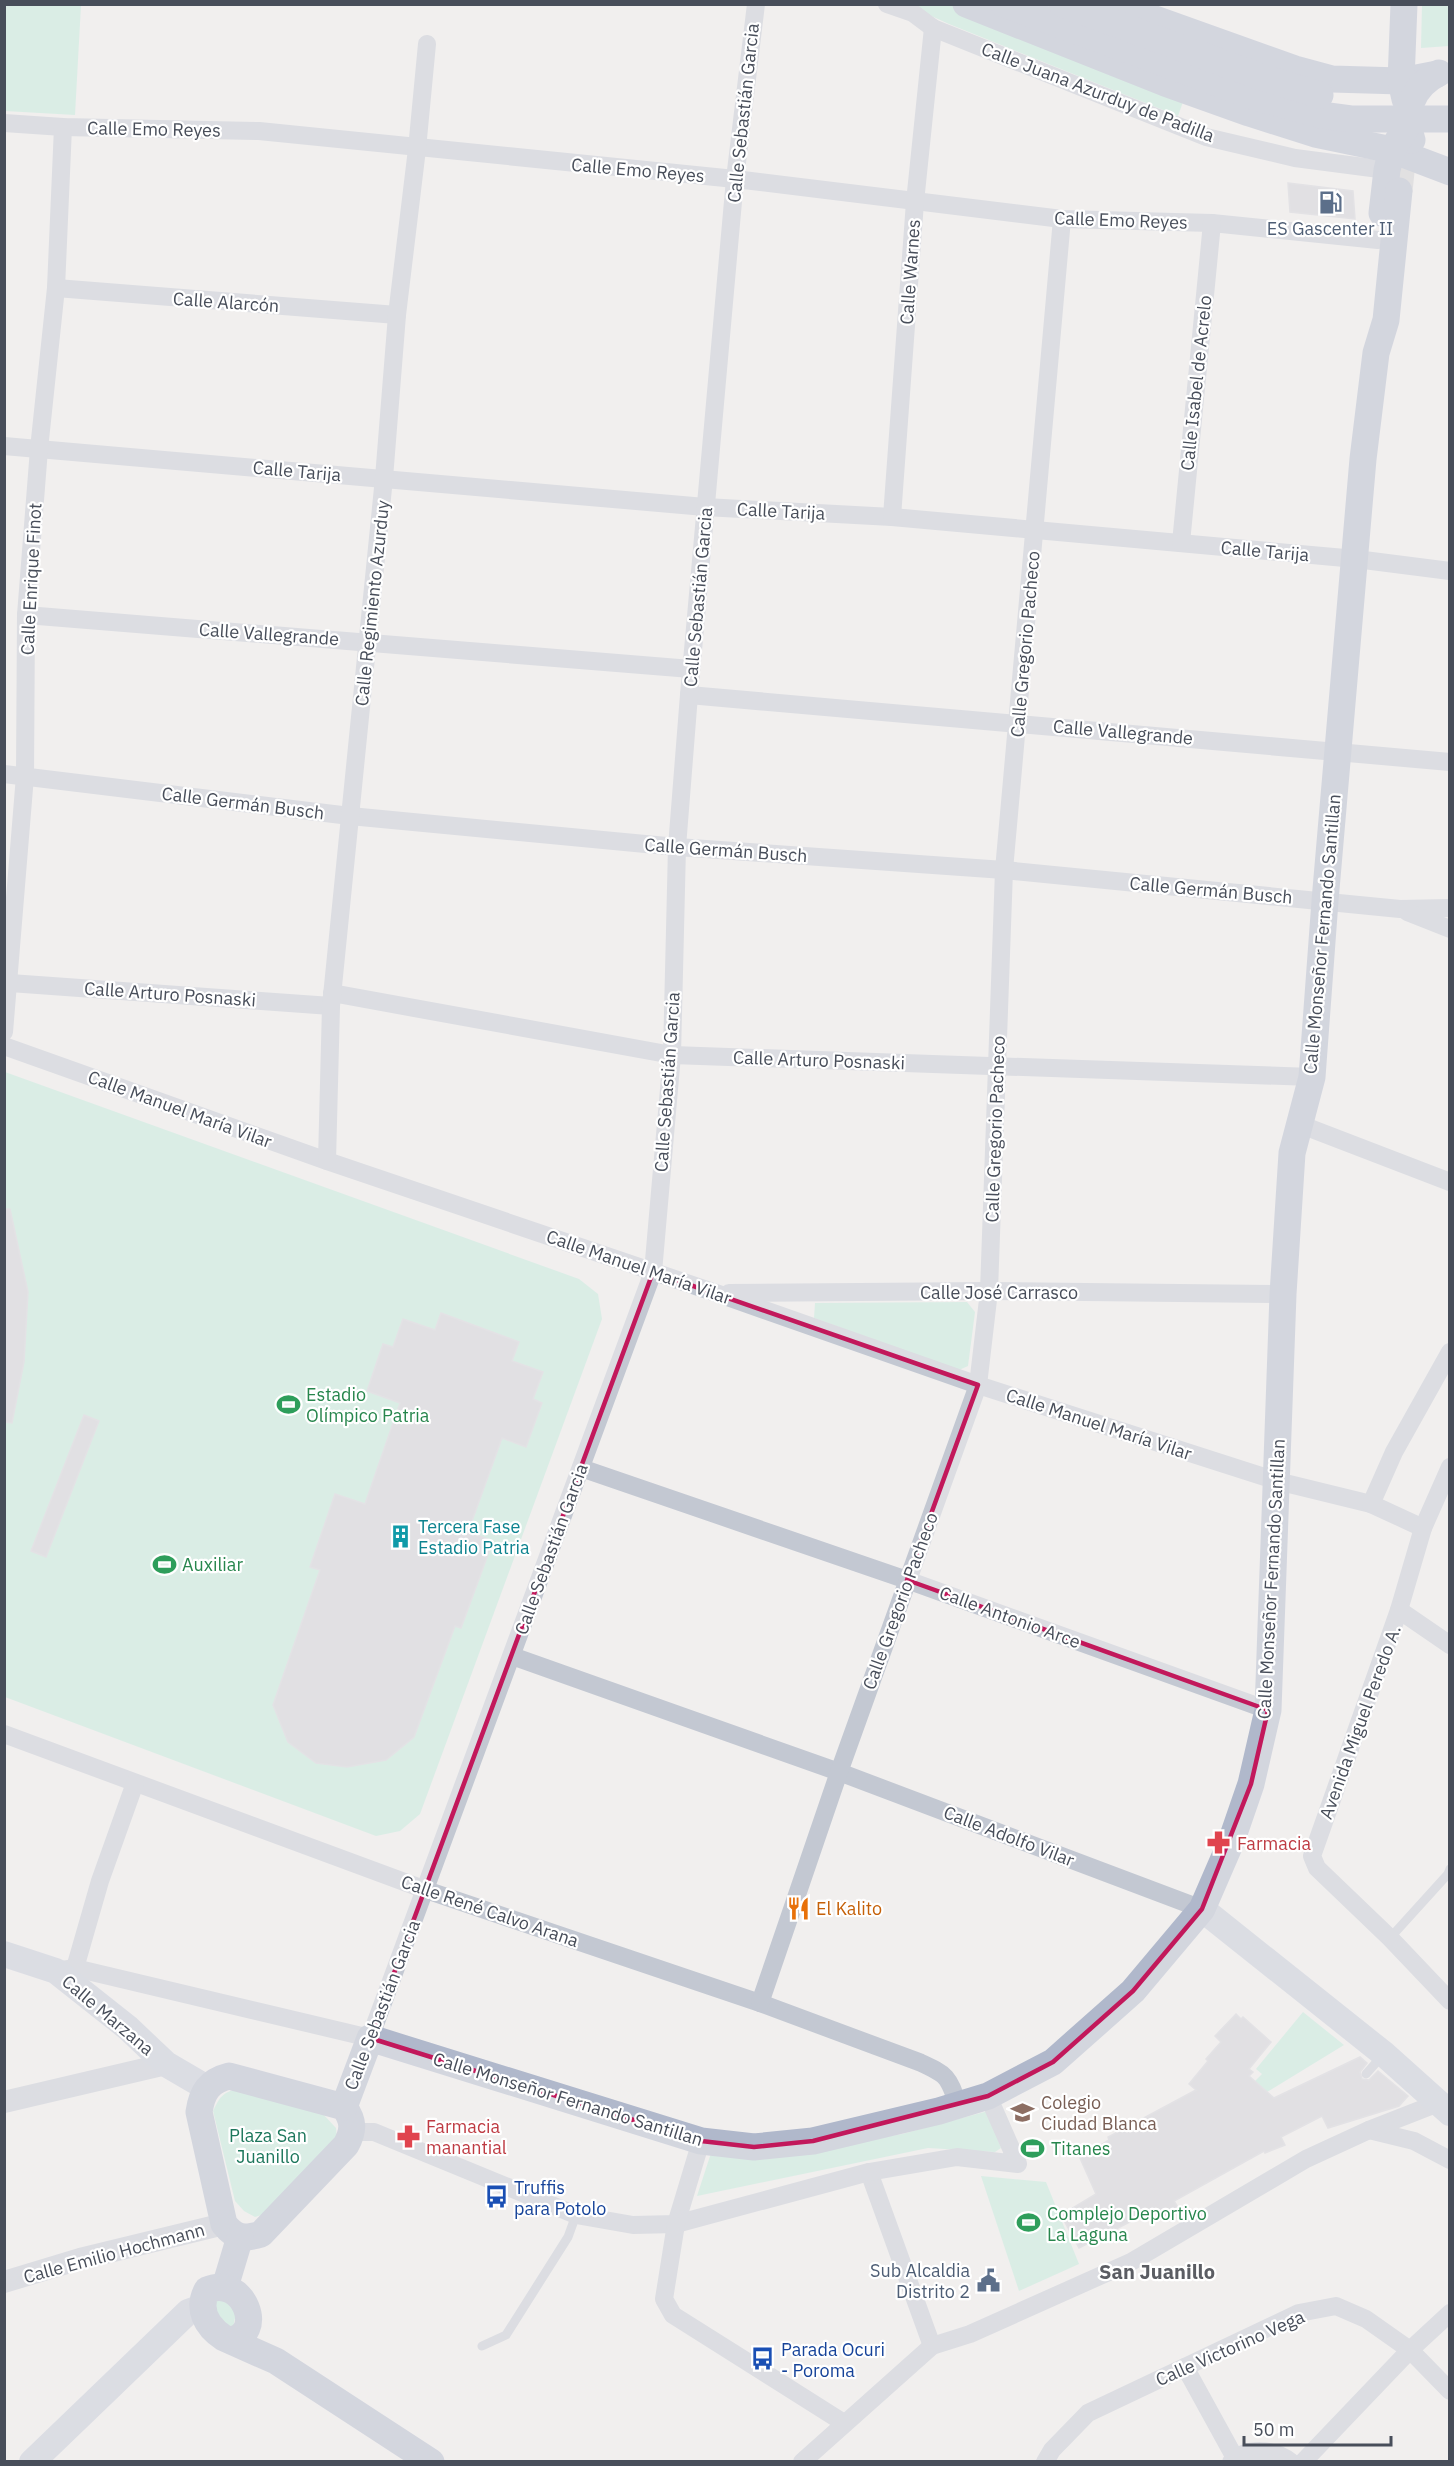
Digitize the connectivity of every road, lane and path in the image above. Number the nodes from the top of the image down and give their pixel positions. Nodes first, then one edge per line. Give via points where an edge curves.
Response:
1 (756, 4) edge
2 (887, 4) edge
3 (966, 4) edge
4 (1004, 4) edge
5 (1062, 4) edge
6 (1113, 4) edge
7 (1404, 4) edge
8 (1417, 4) edge
9 (933, 28) junction
10 (1414, 39) dead end
11 (427, 44) dead end
12 (1443, 71) edge
13 (1401, 81) junction
14 (1449, 101) edge
15 (1408, 118) junction
16 (1449, 119) edge
17 (4, 123) edge
18 (63, 127) junction
19 (417, 149) junction
20 (1439, 169) edge
21 (1393, 170) junction
22 (735, 179) junction
23 (915, 202) junction
24 (1062, 219) junction
25 (1212, 222) junction
26 (1378, 240) junction
27 (56, 288) junction
28 (397, 315) junction
29 (1376, 353) junction
30 (4, 446) edge
31 (39, 449) junction
32 (384, 478) junction
33 (705, 507) junction
34 (892, 517) junction
35 (1035, 531) junction
36 (1181, 543) junction
37 (1356, 559) junction
38 (1449, 571) edge
39 (26, 615) junction
40 (368, 642) junction
41 (691, 669) junction
42 (689, 695) junction
43 (1018, 722) junction
44 (1337, 752) junction
45 (1449, 762) edge
46 (4, 774) edge
47 (25, 776) junction
48 (350, 816) junction
49 (677, 847) junction
50 (1004, 870) junction
51 (1324, 901) junction
52 (1449, 908) edge
53 (1400, 909) junction
54 (1449, 929) edge
55 (10, 983) junction
56 (332, 999) junction
57 (4, 1032) edge
58 (4, 1046) edge
59 (672, 1055) junction
60 (998, 1065) junction
61 (1312, 1077) junction
62 (1299, 1124) junction
63 (327, 1161) junction
64 (1449, 1182) edge
65 (653, 1272) junction
66 (989, 1291) junction
67 (716, 1293) junction
68 (1283, 1294) junction
69 (1449, 1352) edge
70 (978, 1385) junction
71 (1449, 1467) edge
72 (581, 1468) junction
73 (1276, 1481) junction
74 (1371, 1504) junction
75 (1424, 1528) junction
76 (907, 1580) junction
77 (1399, 1610) junction
78 (1449, 1645) edge
79 (512, 1656) junction
80 (1268, 1710) junction
81 (4, 1734) edge
82 (839, 1772) junction
83 (135, 1783) junction
84 (1449, 1869) edge
85 (426, 1890) junction
86 (1202, 1909) junction
87 (1390, 1938) junction
88 (4, 1954) edge
89 (65, 1970) junction
90 (1449, 2001) edge
91 (760, 2003) junction
92 (370, 2038) junction
93 (1384, 2054) junction
94 (166, 2064) junction
95 (1366, 2074) dead end
96 (207, 2088) junction
97 (988, 2096) junction
98 (4, 2102) edge
99 (958, 2105) junction
100 (1446, 2106) edge
101 (344, 2107) junction
102 (1369, 2130) junction
103 (353, 2132) junction
104 (701, 2140) junction
105 (1449, 2160) edge
106 (869, 2172) junction
107 (576, 2215) junction
108 (675, 2224) junction
109 (232, 2231) junction
110 (4, 2282) edge
111 (225, 2286) junction
112 (202, 2307) junction
113 (1449, 2313) edge
114 (250, 2319) junction
115 (229, 2340) junction
116 (482, 2346) dead end
117 (932, 2346) junction
118 (1410, 2350) junction
119 (276, 2361) junction
120 (1185, 2367) junction
121 (1449, 2391) edge
122 (844, 2423) junction
123 (414, 2457) edge
124 (1233, 2460) edge
125 (32, 2462) edge
126 (802, 2462) edge
127 (1046, 2462) edge
128 (1291, 2462) edge
129 (1303, 2462) edge

1 - 22 street, Calle Sebastián Garcia
2 - 9 street, Calle Juana Azurduy de Padilla via 913,13
3 - 21 main road via 1165,83 1315,134
4 - 16 main road, bridge via 1245,94 1321,115 1351,119
5 - 14 main road, bridge via 1299,91 1353,101
6 - 13 main road via 1332,79
7 - 13 main road
8 - 10 main road
9 - 21 street, Calle Juana Azurduy de Padilla via 1206,137 1295,158
9 - 23 street, Calle Warnes
11 - 19 street, Calle Regimiento Azurduy
12 - 13 main road
12 - 15 main road, Calle Monseñor Fernando Santillan via 1418,87
13 - 15 main road
15 - 20 main road via 1415,149
15 - 21 main road, Calle Monseñor Fernando Santillan
17 - 18 street, Calle Emo Reyes
18 - 19 street, Calle Emo Reyes via 259,131
18 - 27 street, Calle Enrique Finot
19 - 22 street, Calle Emo Reyes
19 - 28 street, Calle Regimiento Azurduy
20 - 21 main road
21 - 26 main road, Calle Monseñor Fernando Santillan
21 - 29 main road, Calle Monseñor Fernando Santillan via 1386,320
22 - 23 street, Calle Emo Reyes
22 - 33 street, Calle Sebastián Garcia
23 - 24 street, Calle Emo Reyes
23 - 34 street, Calle Warnes
24 - 25 street, Calle Emo Reyes
24 - 35 street, Calle Gregorio Pacheco
25 - 26 street, Calle Emo Reyes
25 - 36 street, Calle Isabel de Acrelo
26 - 29 main road, Calle Monseñor Fernando Santillan via 1372,324
27 - 28 street, Calle Alarcón
27 - 31 street, Calle Enrique Finot
28 - 32 street, Calle Regimiento Azurduy
29 - 37 main road, Calle Monseñor Fernando Santillan
30 - 31 street, Calle Tarija
31 - 32 street, Calle Tarija
31 - 39 street, Calle Enrique Finot
32 - 33 street, Calle Tarija
32 - 40 street, Calle Regimiento Azurduy
33 - 34 street, Calle Tarija
33 - 41 street, Calle Sebastián Garcia
34 - 35 street, Calle Tarija
35 - 36 street, Calle Tarija
35 - 43 street, Calle Gregorio Pacheco
36 - 37 street, Calle Tarija
37 - 38 street, Calle Tarija
37 - 44 main road, Calle Monseñor Fernando Santillan
39 - 40 street, Calle Vallegrande
39 - 47 street, Calle Enrique Finot
40 - 41 street, Calle Vallegrande
40 - 48 street, Calle Regimiento Azurduy
41 - 42 street, Calle Sebastián Garcia
42 - 43 street, Calle Vallegrande
42 - 49 street, Calle Sebastián Garcia
43 - 44 street, Calle Vallegrande
43 - 50 street, Calle Gregorio Pacheco
44 - 45 street, Calle Vallegrande
44 - 51 main road, Calle Monseñor Fernando Santillan
46 - 47 street, Calle Germán Busch
47 - 48 street, Calle Germán Busch
47 - 55 street, Calle Enrique Finot
48 - 49 street, Calle Germán Busch
48 - 56 street, Calle Regimiento Azurduy
49 - 50 street, Calle Germán Busch
49 - 59 street, Calle Sebastián Garcia
50 - 51 street, Calle Germán Busch
50 - 60 street, Calle Gregorio Pacheco
51 - 53 street, Calle Germán Busch
51 - 61 main road, Calle Monseñor Fernando Santillan
52 - 53 street, Calle Germán Busch
53 - 54 street
55 - 56 street, Calle Arturo Posnaski
55 - 57 street, Calle Enrique Finot
56 - 59 street, Calle Arturo Posnaski
56 - 63 street, Calle Regimiento Azurduy
58 - 63 street, Calle Manuel María Vilar
59 - 60 street, Calle Arturo Posnaski
59 - 65 street, Calle Sebastián Garcia
60 - 61 street, Calle Arturo Posnaski
60 - 66 street, Calle Gregorio Pacheco
61 - 62 main road, Calle Monseñor Fernando Santillan
62 - 64 street
62 - 68 main road, Calle Monseñor Fernando Santillan via 1292,1152
63 - 65 street, Calle Manuel María Vilar
65 - 67 street, Calle Manuel María Vilar
65 - 72 street, Calle Sebastián Garcia
66 - 67 street, Calle José Carrasco
66 - 68 street, Calle José Carrasco
66 - 70 street, Calle Gregorio Pacheco
67 - 70 street, Calle Manuel María Vilar
68 - 73 main road, Calle Monseñor Fernando Santillan
69 - 74 street via 1394,1452
70 - 73 street, Calle Manuel María Vilar
70 - 76 street, Calle Gregorio Pacheco
71 - 75 street, Avenida Miguel Peredo A.
72 - 76 street, Calle Antonio Arce
72 - 79 street, Calle Sebastián Garcia
73 - 74 street, Calle Manuel María Vilar
73 - 80 main road, Calle Monseñor Fernando Santillan
74 - 75 street, Calle Manuel María Vilar
75 - 77 street, Avenida Miguel Peredo A.
76 - 80 street, Calle Antonio Arce
76 - 82 street, Calle Gregorio Pacheco
77 - 78 street
77 - 87 street, Avenida Miguel Peredo A. via 1312,1856 1317,1868
79 - 82 street, Calle Adolfo Vilar
79 - 85 street, Calle Sebastián Garcia
80 - 86 main road, Calle Monseñor Fernando Santillan via 1251,1784
81 - 83 street, Calle René Calvo Arana
82 - 86 street, Calle Adolfo Vilar
82 - 91 street, Calle Gregorio Pacheco
83 - 85 street, Calle René Calvo Arana
83 - 89 street
84 - 87 lane
85 - 91 street, Calle René Calvo Arana
85 - 92 street, Calle Sebastián Garcia
86 - 93 main road, Calle Adolfo Vilar
86 - 97 main road, Calle Monseñor Fernando Santillan via 1133,1990 1053,2062
87 - 90 street, Avenida Miguel Peredo A.
88 - 89 main road, Calle Marzana
89 - 92 street, Calle Monseñor Fernando Santillan
89 - 94 main road, Calle Marzana
91 - 99 street, Calle René Calvo Arana via 943,2073
92 - 101 main road, Calle Sebastián Garcia
92 - 104 main road, Calle Monseñor Fernando Santillan
93 - 95 lane
93 - 100 main road, Calle Adolfo Vilar
94 - 96 main road, Calle Marzana
94 - 98 street
96 - 101 main road via 229,2076
96 - 109 main road via 199,2112
97 - 99 main road, Calle Monseñor Fernando Santillan
97 - 106 street via 1018,2164 957,2157
99 - 104 main road, Calle Monseñor Fernando Santillan via 813,2141 754,2147
100 - 102 street
101 - 103 main road via 351,2117
102 - 105 street via 1414,2141
102 - 117 street via 1306,2159 1131,2262 970,2334
103 - 107 street via 374,2132
103 - 109 main road via 346,2145 261,2234 246,2239
104 - 108 street
106 - 108 street
106 - 117 street
107 - 108 street via 633,2225
107 - 116 lane via 568,2237 506,2335
108 - 122 street via 664,2299 673,2315
109 - 110 street, Calle Emilio Hochmann via 80,2259
109 - 111 main road
111 - 112 main road via 207,2290
111 - 114 main road via 244,2302
112 - 115 main road via 215,2331
112 - 125 main road via 188,2312
113 - 118 street
114 - 115 main road via 244,2333
114 - 119 main road
115 - 119 main road
117 - 122 street
118 - 120 street, Calle Victorino Vega via 1366,2319 1336,2306 1299,2313
118 - 121 street, Calle Victorino Vega
118 - 129 street
119 - 123 main road
120 - 124 street
120 - 127 street, Calle Victorino Vega via 1088,2413 1052,2450
122 - 126 street
124 - 128 street via 1251,2452 1268,2451

